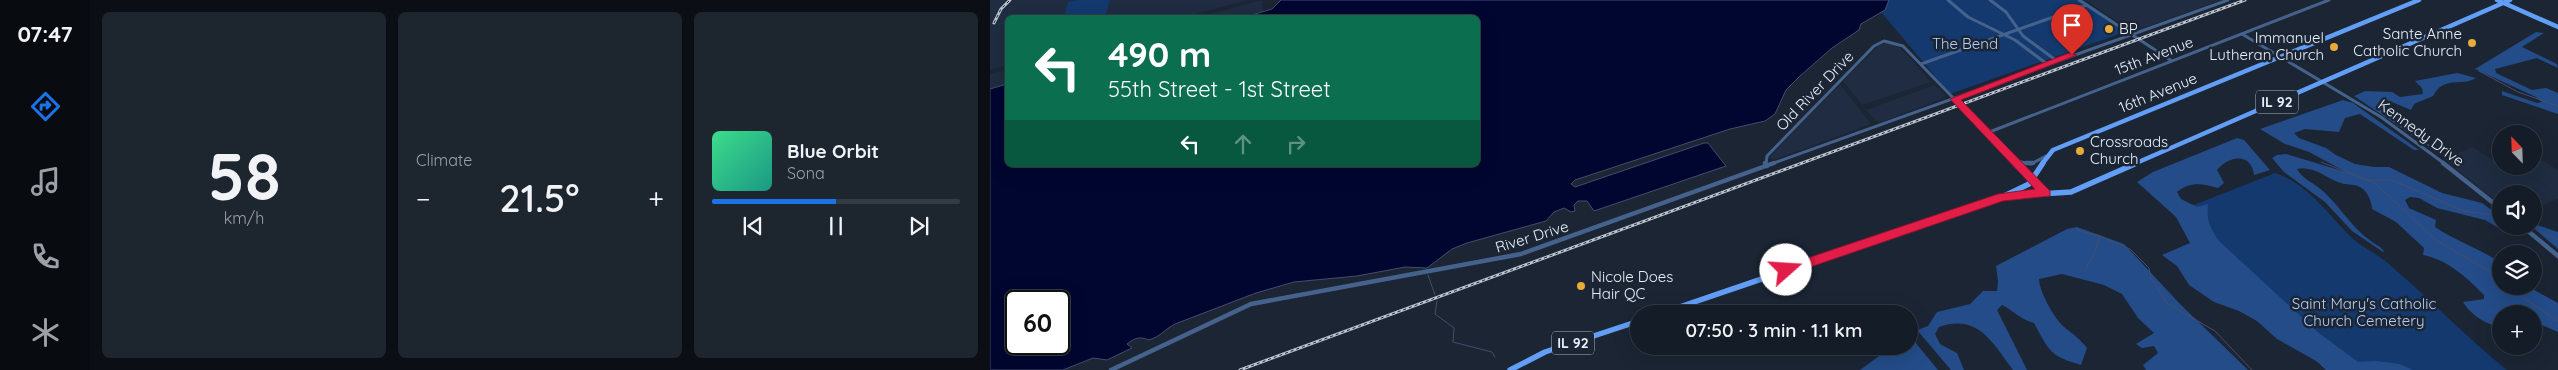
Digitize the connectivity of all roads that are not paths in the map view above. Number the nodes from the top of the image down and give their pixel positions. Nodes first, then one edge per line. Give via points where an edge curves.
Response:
1 (1948, 0) edge
2 (1990, 0) edge
3 (2079, 0) edge
4 (2228, 0) edge
5 (2329, 0) edge
6 (2419, 0) edge
7 (2497, 0) edge
8 (2506, 1) edge
9 (2087, 5) junction
10 (2558, 26) edge
11 (2018, 29) junction
12 (2002, 34) junction
13 (2133, 34) junction
14 (2242, 34) junction
15 (2280, 57) junction
16 (2057, 61) junction
17 (2172, 61) junction
18 (1921, 64) junction
19 (2048, 64) junction
20 (2323, 82) junction
21 (1955, 99) junction
22 (1987, 133) junction
23 (2046, 156) junction
24 (2010, 157) junction
25 (1767, 166) junction
26 (2033, 180) junction
27 (2046, 194) junction
28 (2002, 197) junction
29 (2492, 203) edge
30 (2533, 235) edge
31 (2558, 256) edge
32 (1685, 305) edge
33 (1630, 323) edge
34 (1112, 370) edge
35 (1510, 370) edge

1 - 12 street via 1968,17
2 - 11 street via 2006,12
3 - 9 street
4 - 13 street
5 - 14 street, 15th Avenue
6 - 15 main road, 16th Avenue / IL 92
7 - 8 main road
8 - 10 main road
8 - 20 main road, IL 92
9 - 11 street
9 - 13 street
11 - 12 street
11 - 16 street
12 - 18 street
12 - 19 street
13 - 16 street, River Drive
13 - 17 street
14 - 15 street, Kennedy Drive
14 - 17 street, 15th Avenue
15 - 20 street, Kennedy Drive
15 - 23 main road, 16th Avenue / IL 92
16 - 19 street, River Drive
17 - 22 street, 15th Avenue
18 - 21 street
18 - 25 street, Old River Drive via 1903,46 1890,41 1874,46 1767,156
19 - 21 street, River Drive
20 - 27 main road, IL 92 via 2071,192
20 - 29 street, Kennedy Drive via 2418,143
21 - 22 street
21 - 25 street, River Drive
22 - 24 street
23 - 24 street via 2027,164
23 - 26 main road
24 - 26 street
25 - 34 street, River Drive via 1513,256 1256,302
26 - 27 street
26 - 28 main road, IL 92
27 - 28 main road, IL 92
28 - 32 main road, IL 92
30 - 31 street
33 - 35 main road, IL 92 via 1545,352

